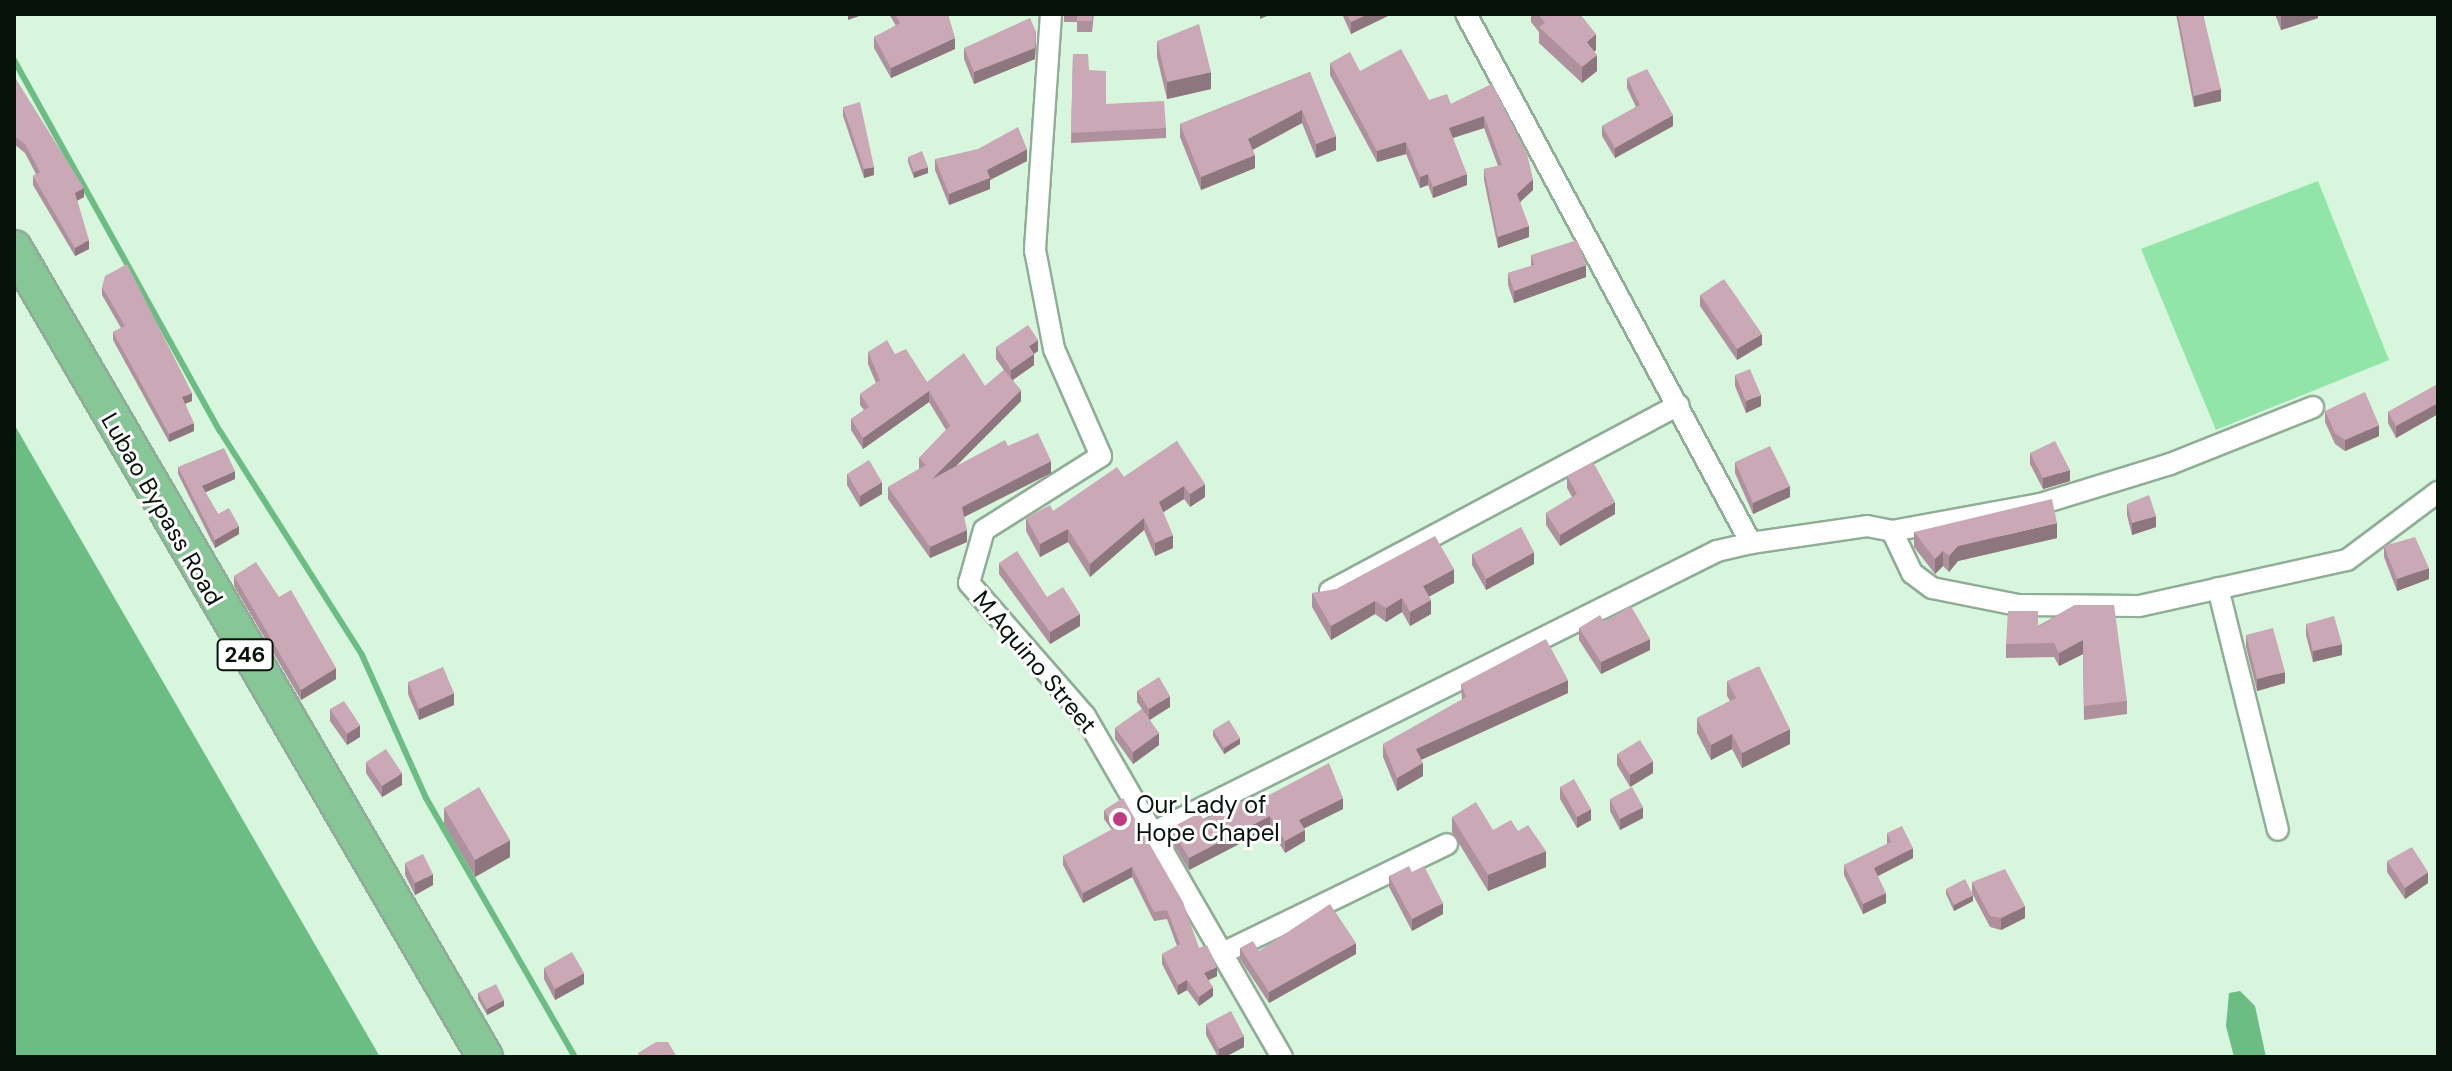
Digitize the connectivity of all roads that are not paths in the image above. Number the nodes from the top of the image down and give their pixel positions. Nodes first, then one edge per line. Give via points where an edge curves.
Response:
1 (1051, 14) edge
2 (1466, 14) edge
3 (14, 248) edge
4 (1679, 405) junction
5 (2313, 407) dead end
6 (2438, 492) edge
7 (1892, 531) junction
8 (1751, 543) junction
9 (2218, 588) junction
10 (1330, 591) edge
11 (2278, 830) dead end
12 (1156, 831) junction
13 (1447, 844) dead end
14 (1223, 953) junction
15 (485, 1057) edge
16 (1282, 1057) edge

1 - 12 street, M.Aquino Street via 1035,250 1054,349 1101,456 984,530 969,583 1085,716
2 - 4 street
3 - 15 highway, Lubao Bypass Road / 246
4 - 8 street
4 - 10 street
5 - 7 street via 2170,464 2040,504
6 - 9 street via 2347,560
7 - 8 street via 1867,526
7 - 9 street via 1919,583 2018,605 2139,606
8 - 12 street via 1717,551
9 - 11 street
12 - 14 street, M.Aquino Street
13 - 14 street
14 - 16 street, M.Aquino Street

